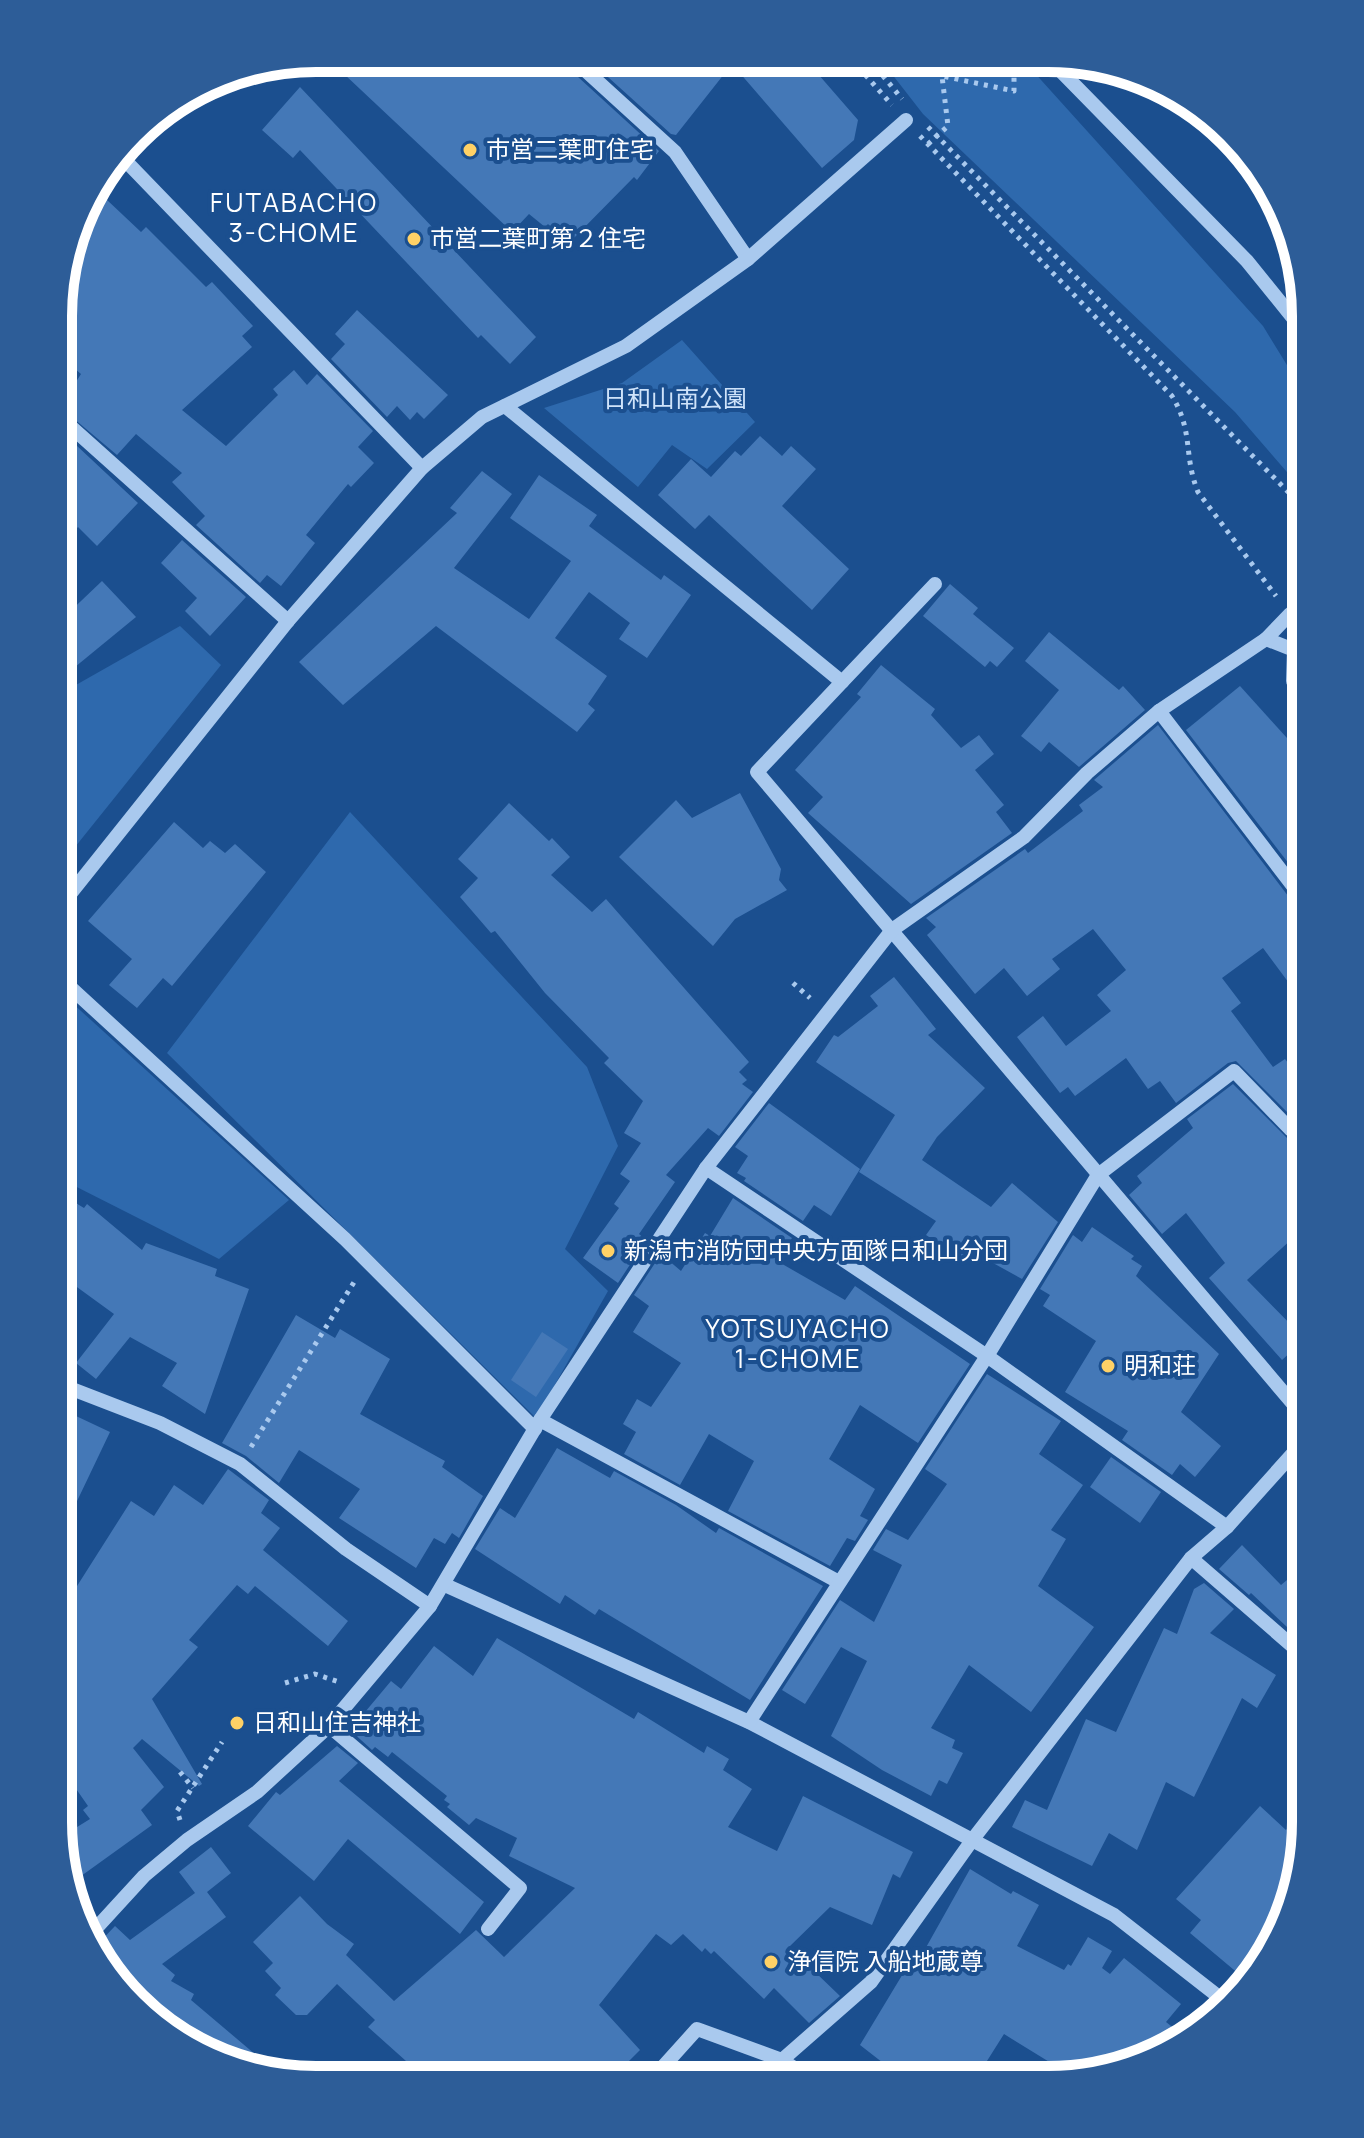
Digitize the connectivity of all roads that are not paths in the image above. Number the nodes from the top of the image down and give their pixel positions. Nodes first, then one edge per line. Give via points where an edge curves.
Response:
1 (587, 72) edge
2 (1063, 73) edge
3 (914, 120) road end
4 (127, 162) edge
5 (748, 259) junction
6 (1292, 317) edge
7 (505, 406) junction
8 (72, 428) edge
9 (422, 468) junction
10 (935, 584) dead end
11 (1290, 614) road end
12 (288, 621) junction
13 (1266, 639) junction
14 (1292, 649) edge
15 (842, 682) junction
16 (1159, 711) junction
17 (1292, 884) edge
18 (72, 892) edge
19 (892, 930) junction
20 (72, 988) edge
21 (1291, 1130) dead end
22 (706, 1168) junction
23 (1098, 1175) junction
24 (987, 1356) junction
25 (72, 1389) edge
26 (1291, 1402) edge
27 (537, 1425) junction
28 (1291, 1455) edge
29 (1227, 1527) junction
30 (1191, 1558) junction
31 (837, 1581) junction
32 (445, 1585) junction
33 (430, 1606) junction
34 (1291, 1645) edge
35 (749, 1722) junction
36 (329, 1726) junction
37 (973, 1839) junction
38 (97, 1927) edge
39 (488, 1929) dead end
40 (1218, 1996) edge
41 (782, 2060) junction
42 (664, 2066) edge
43 (791, 2066) edge

1 - 5 street via 675,152
2 - 6 street via 1247,261
3 - 5 street
4 - 9 street
5 - 7 street via 626,346
7 - 9 street via 482,417
7 - 15 street
8 - 12 street
9 - 12 street
10 - 15 street
11 - 13 street
12 - 18 street
13 - 14 street
13 - 16 street
15 - 19 street via 757,772
16 - 17 street
16 - 19 street via 1024,837
19 - 22 street
19 - 23 street
20 - 27 street
21 - 23 street via 1234,1071
22 - 24 street
22 - 27 street
23 - 24 street
23 - 26 street
24 - 29 street
24 - 31 street
25 - 33 street via 160,1423 240,1464 346,1549
27 - 31 street
27 - 32 street
28 - 29 street
29 - 30 street
30 - 34 street
30 - 37 street
31 - 35 street
32 - 33 street
32 - 35 street
33 - 36 street
35 - 37 street
36 - 38 street via 257,1792 144,1876
36 - 39 street via 520,1888
37 - 40 street via 1114,1915
37 - 41 street via 871,1982
41 - 42 street via 697,2029
41 - 43 street

